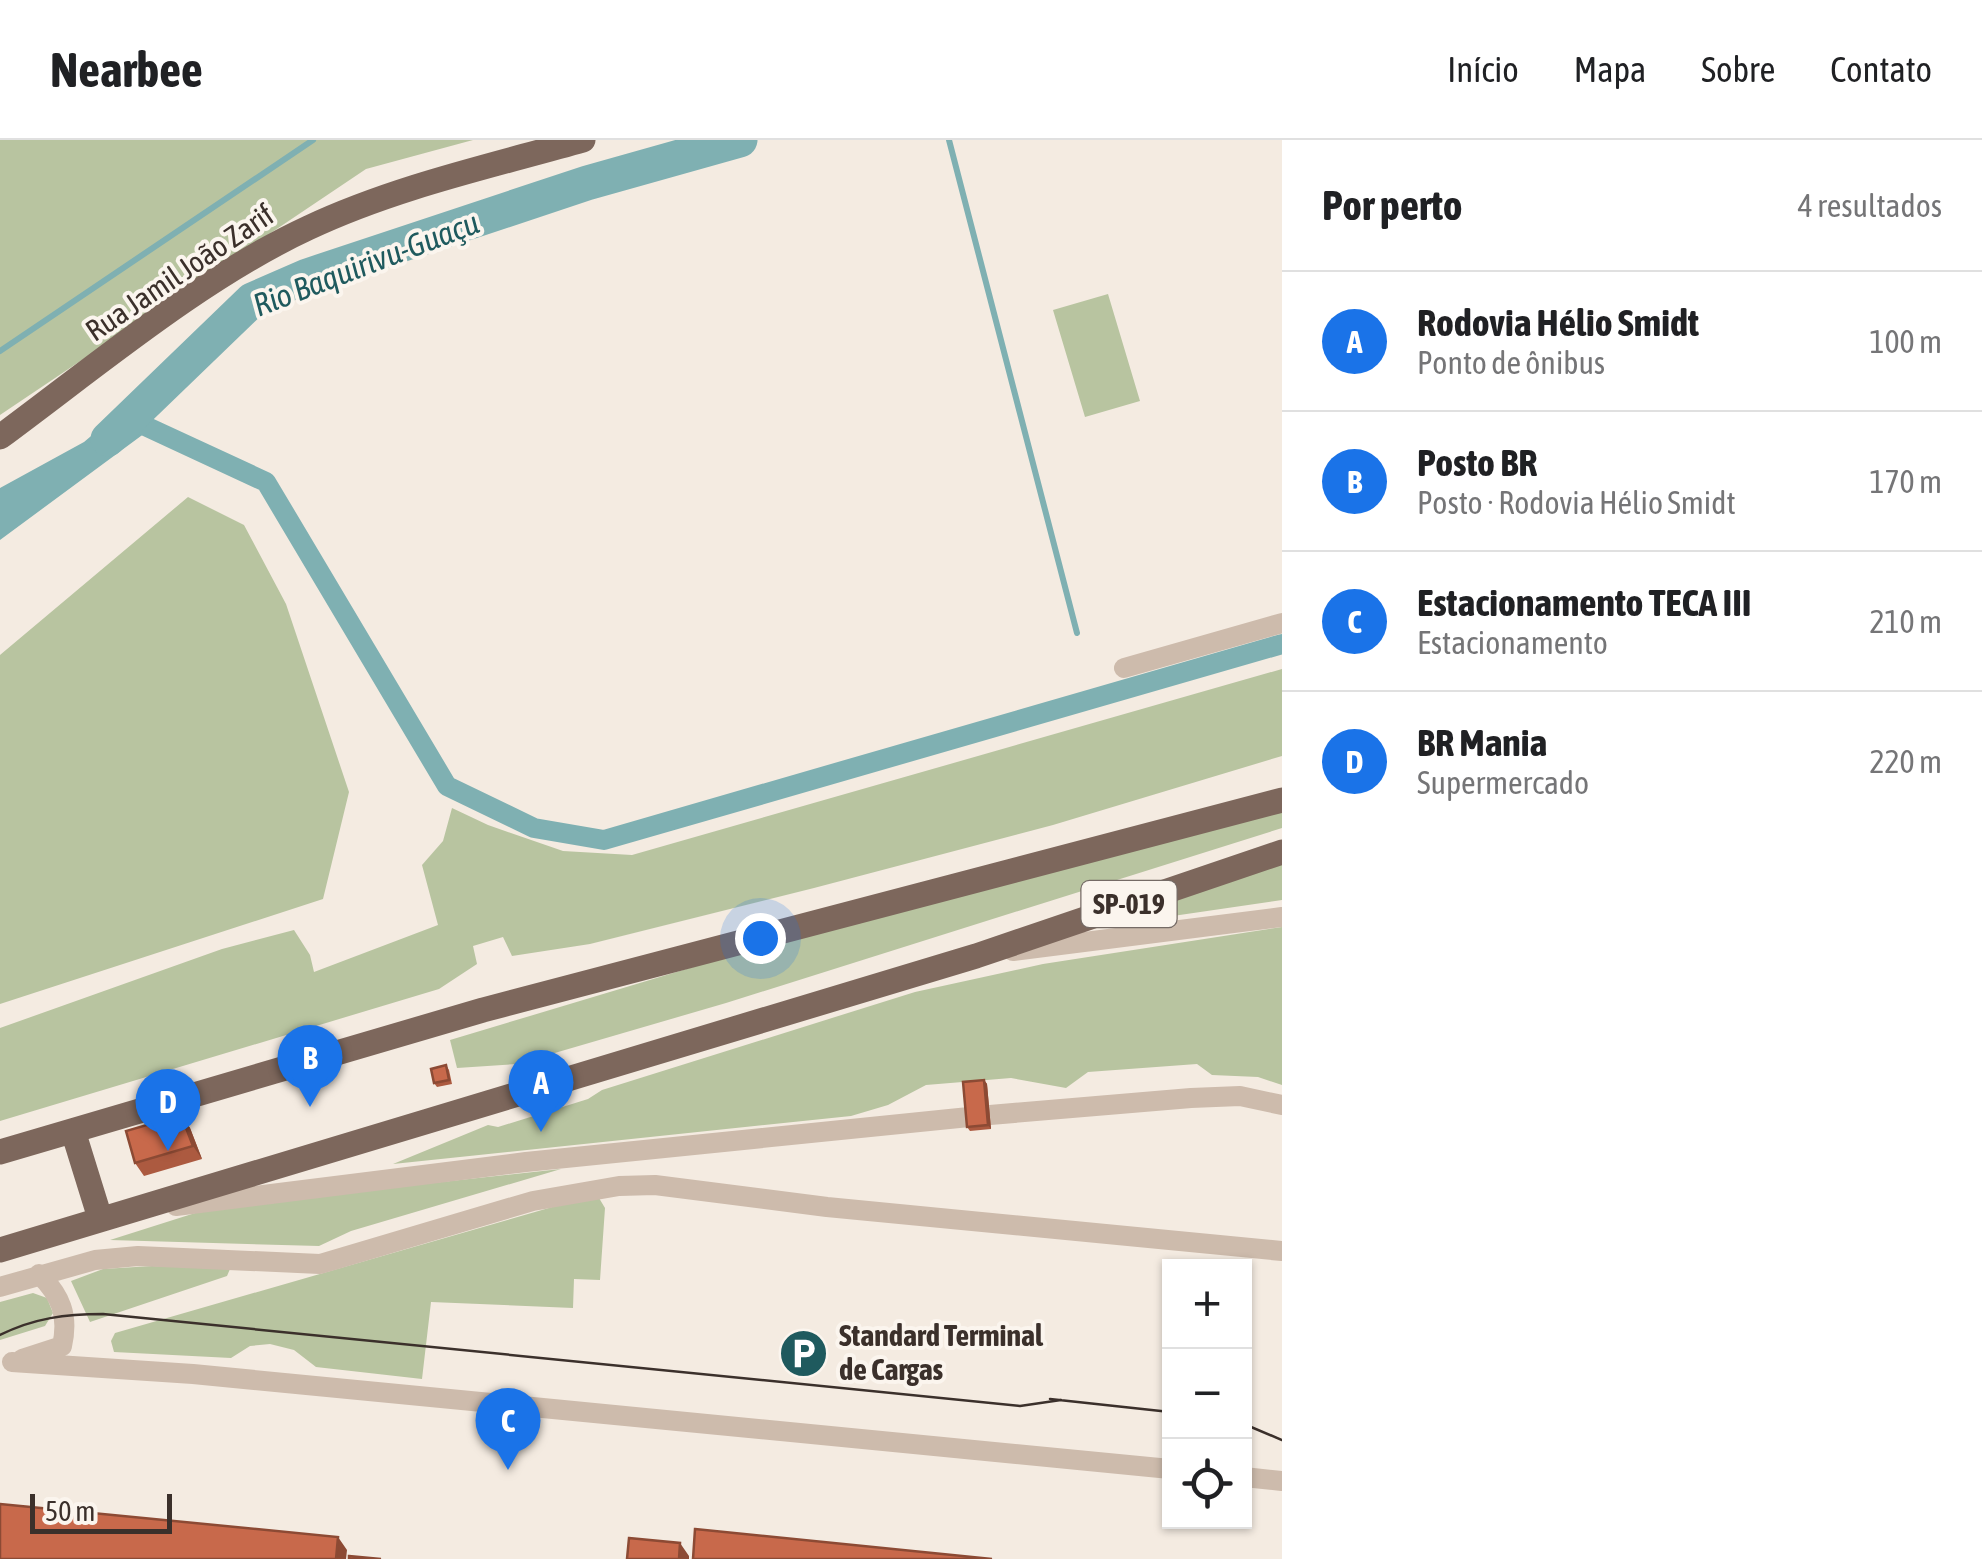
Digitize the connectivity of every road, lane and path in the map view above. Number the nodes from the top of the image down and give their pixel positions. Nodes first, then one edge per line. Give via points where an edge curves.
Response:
1 (583, 140) edge
2 (0, 437) edge
3 (1282, 623) edge
4 (1124, 668) dead end
5 (1282, 783) edge
6 (1282, 800) edge
7 (1116, 844) junction
8 (1282, 852) edge
9 (1282, 918) edge
10 (976, 956) junction
11 (1282, 1105) edge
12 (73, 1131) junction
13 (0, 1152) edge
14 (107, 1216) junction
15 (0, 1250) edge
16 (1282, 1250) edge
17 (39, 1274) junction
18 (0, 1288) edge
19 (6, 1364) edge
20 (1162, 1468) edge
21 (1252, 1478) edge
22 (1282, 1481) edge

1 - 2 main road, Rua Jamil João Zarif via 376,200 279,242
3 - 4 street
5 - 7 main road
6 - 7 main road, SP-019
7 - 12 main road, SP-019 via 483,1010
8 - 10 main road, SP-019
9 - 10 street
10 - 14 main road, SP-019
11 - 14 street via 1240,1096 980,1116 526,1162
12 - 13 main road, SP-019
12 - 14 main road
14 - 15 main road, SP-019
16 - 17 street via 637,1185 533,1201 320,1264 138,1256
17 - 18 street
17 - 19 street via 66,1317 62,1346
19 - 20 street via 193,1374
21 - 22 street

